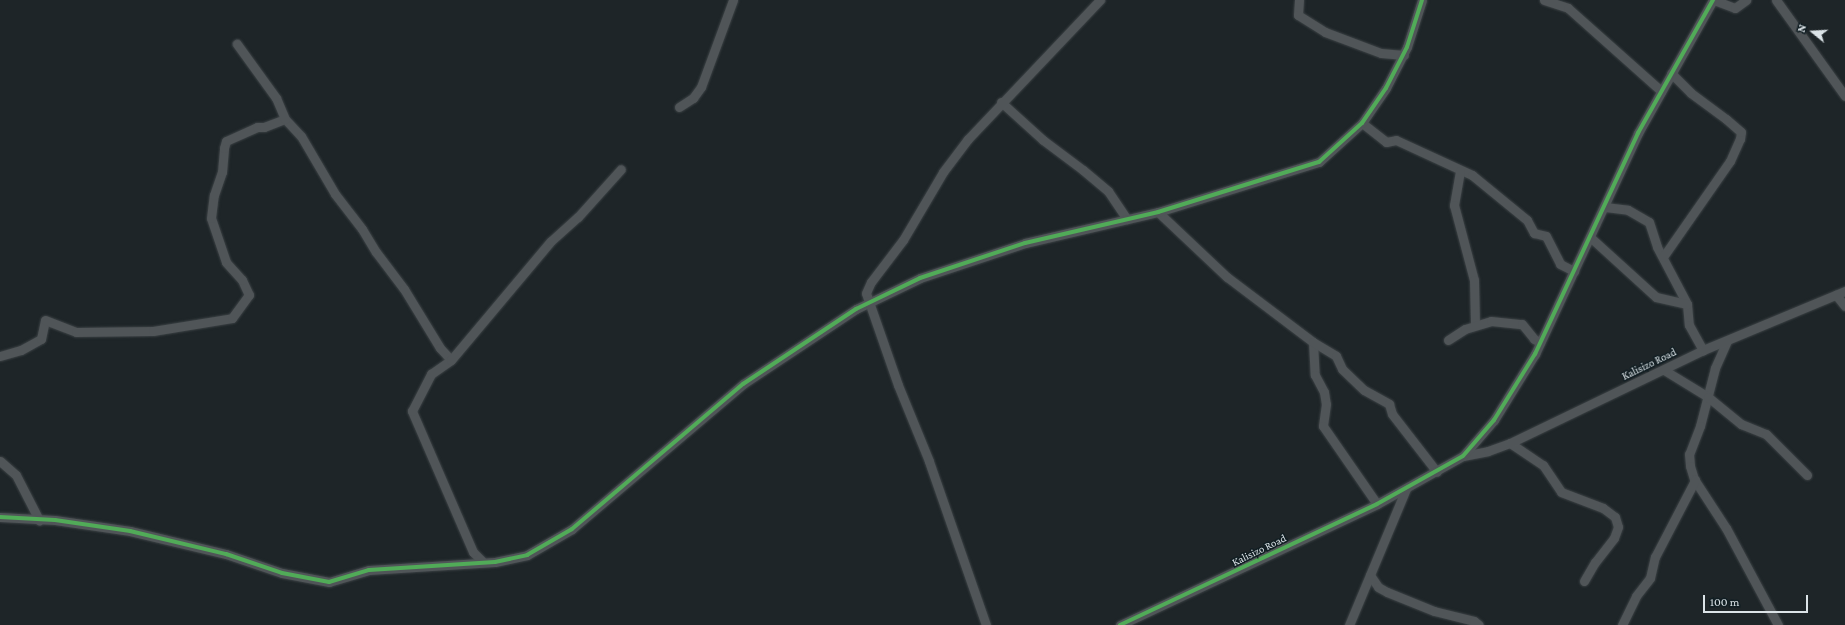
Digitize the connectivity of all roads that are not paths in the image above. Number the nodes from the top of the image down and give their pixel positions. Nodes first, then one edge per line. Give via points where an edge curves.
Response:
1 (733, 0) edge
2 (1100, 0) edge
3 (1299, 0) edge
4 (1422, 0) edge
5 (1544, 0) edge
6 (1714, 0) edge
7 (1746, 0) edge
8 (1776, 0) edge
9 (237, 44) dead end
10 (1404, 55) junction
11 (1671, 73) junction
12 (1661, 92) junction
13 (1845, 96) edge
14 (1001, 102) junction
15 (679, 107) dead end
16 (285, 119) junction
17 (1362, 123) junction
18 (621, 169) dead end
19 (1460, 171) junction
20 (1605, 207) junction
21 (1158, 212) junction
22 (1127, 219) junction
23 (1590, 237) junction
24 (1663, 257) junction
25 (1574, 271) junction
26 (1841, 293) edge
27 (870, 302) junction
28 (1687, 304) junction
29 (1845, 306) edge
30 (1475, 325) junction
31 (1448, 340) dead end
32 (1727, 341) junction
33 (1313, 342) junction
34 (1540, 342) junction
35 (1703, 350) junction
36 (0, 356) edge
37 (451, 360) junction
38 (1664, 370) junction
39 (1708, 397) junction
40 (1510, 442) junction
41 (1463, 456) junction
42 (0, 461) edge
43 (1437, 472) junction
44 (1807, 475) dead end
45 (1695, 480) junction
46 (1406, 489) junction
47 (1376, 504) junction
48 (0, 517) edge
49 (39, 520) junction
50 (483, 562) junction
51 (1370, 575) junction
52 (1584, 581) dead end
53 (986, 625) edge
54 (1120, 625) edge
55 (1349, 625) edge
56 (1479, 625) edge
57 (1622, 625) edge
58 (1778, 625) edge

1 - 15 street via 701,87 693,98
2 - 14 street via 1079,25
3 - 10 street via 1298,15 1325,32 1381,53
4 - 10 street
5 - 12 street via 1568,8
6 - 7 street via 1734,8
6 - 11 street
8 - 13 street
9 - 16 street via 276,98
10 - 17 street via 1386,88
11 - 12 street
11 - 24 street via 1691,93 1741,132 1730,161
12 - 20 street via 1638,133
14 - 22 street via 1043,140 1108,191
14 - 27 street via 943,172 903,240 868,288 866,293
16 - 36 street via 244,132 226,141 224,148 222,172 214,195 211,218 226,262 242,280 248,295 232,318 153,331 76,332 45,320 41,339 22,350
16 - 37 street via 301,136 336,194 404,289 440,348
17 - 19 street via 1386,142 1396,140 1424,151
17 - 21 street via 1319,162
18 - 37 street via 578,217 551,241
19 - 25 street via 1472,175 1527,220 1534,233 1546,236 1560,264
19 - 30 street via 1454,205 1474,280
20 - 23 street
20 - 24 street via 1628,210 1649,222
21 - 22 street
21 - 33 street via 1227,277
22 - 27 street via 1024,243 920,278
23 - 25 street
23 - 28 street via 1656,297
24 - 28 street
25 - 34 street
26 - 29 street
26 - 32 street, Kalisizo Road
27 - 50 street via 742,384 572,529 527,555
27 - 53 street
28 - 35 street via 1689,325
30 - 31 street
30 - 34 street via 1491,321 1522,324 1534,339
32 - 35 street, Kalisizo Road
32 - 39 street via 1715,368
33 - 43 street via 1336,356 1342,369 1364,390 1389,404 1392,414
33 - 47 street via 1315,376 1324,392 1326,404 1323,426
34 - 41 street via 1494,420
35 - 38 street, Kalisizo Road
37 - 50 street via 431,374 412,410 473,552
38 - 39 street
38 - 40 street, Kalisizo Road
39 - 44 street via 1741,424 1766,434
39 - 45 street via 1689,454
40 - 41 street, Kalisizo Road via 1488,451
40 - 52 street via 1543,465 1562,492 1603,508 1615,517 1618,527 1614,538
41 - 43 street, Kalisizo Road
42 - 49 street via 16,475
43 - 46 street, Kalisizo Road
45 - 57 street via 1655,557 1650,578 1636,596
45 - 58 street via 1726,528
46 - 47 street, Kalisizo Road
46 - 51 street
47 - 54 street, Kalisizo Road
48 - 49 street
49 - 50 street via 130,531 226,554 282,573 329,582 369,570
51 - 55 street
51 - 56 street via 1378,587 1387,592 1434,611 1474,621

